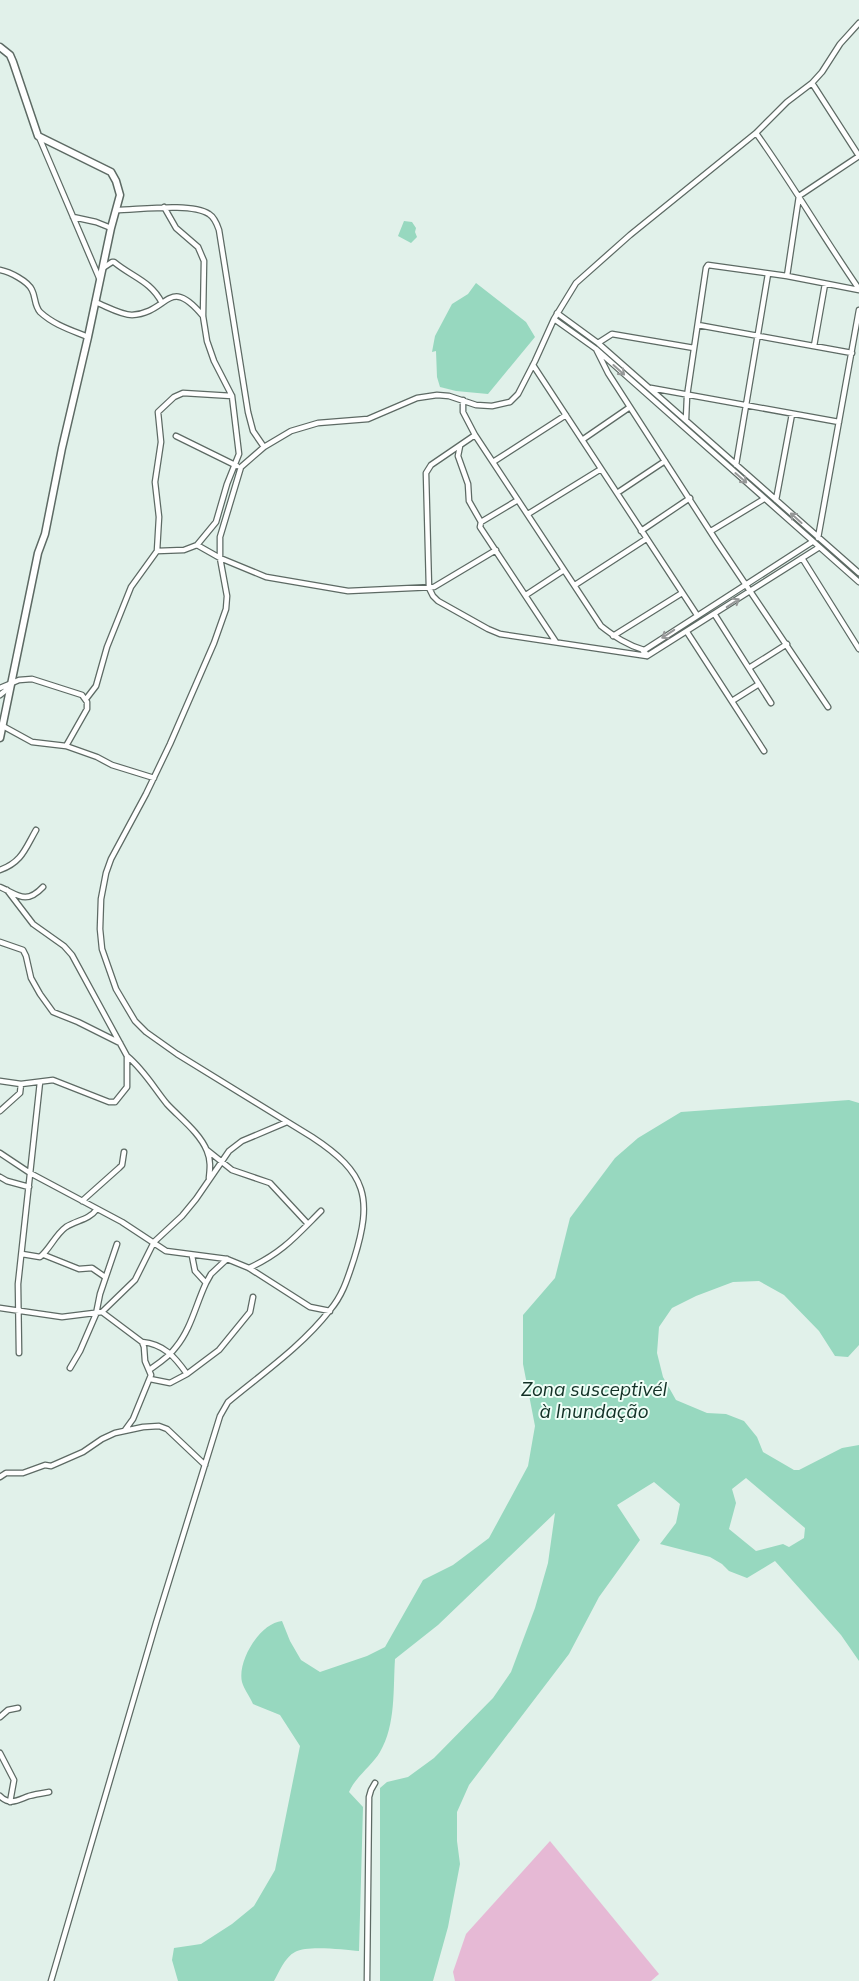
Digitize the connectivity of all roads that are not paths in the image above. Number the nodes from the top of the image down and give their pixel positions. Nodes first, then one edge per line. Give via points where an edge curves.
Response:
1 (859, 23) edge
2 (0, 47) edge
3 (812, 83) junction
4 (756, 133) junction
5 (38, 136) junction
6 (859, 156) edge
7 (799, 196) junction
8 (164, 207) junction
9 (116, 210) junction
10 (73, 218) junction
11 (111, 228) junction
12 (103, 268) junction
13 (0, 270) edge
14 (768, 274) junction
15 (787, 276) junction
16 (100, 280) junction
17 (825, 284) junction
18 (859, 289) edge
19 (95, 302) junction
20 (162, 303) junction
21 (859, 310) edge
22 (557, 313) junction
23 (202, 316) junction
24 (554, 319) junction
25 (698, 325) junction
26 (88, 336) junction
27 (758, 336) junction
28 (598, 343) junction
29 (814, 346) junction
30 (694, 348) junction
31 (596, 350) junction
32 (852, 353) junction
33 (533, 365) junction
34 (649, 388) junction
35 (232, 396) junction
36 (687, 396) junction
37 (463, 400) junction
38 (630, 406) junction
39 (747, 406) junction
40 (792, 414) junction
41 (566, 415) junction
42 (686, 419) junction
43 (839, 422) junction
44 (475, 435) junction
45 (176, 436) dead end
46 (582, 440) junction
47 (460, 445) junction
48 (264, 447) junction
49 (665, 461) junction
50 (493, 462) junction
51 (235, 465) junction
52 (736, 465) junction
53 (241, 467) junction
54 (601, 469) junction
55 (617, 494) junction
56 (690, 498) junction
57 (764, 499) junction
58 (518, 500) junction
59 (776, 500) junction
60 (528, 514) junction
61 (481, 522) junction
62 (641, 531) junction
63 (711, 531) junction
64 (818, 538) junction
65 (646, 539) junction
66 (812, 542) junction
67 (197, 545) junction
68 (818, 548) junction
69 (496, 550) junction
70 (157, 551) junction
71 (220, 558) junction
72 (802, 558) junction
73 (564, 570) junction
74 (859, 573) edge
75 (859, 582) edge
76 (747, 584) junction
77 (574, 585) junction
78 (430, 588) junction
79 (752, 591) junction
80 (682, 592) junction
81 (526, 595) junction
82 (697, 615) junction
83 (715, 615) junction
84 (687, 632) junction
85 (613, 636) junction
86 (556, 642) junction
87 (787, 644) junction
88 (859, 649) edge
89 (644, 650) junction
90 (639, 654) junction
91 (647, 656) junction
92 (749, 668) junction
93 (759, 684) junction
94 (11, 685) junction
95 (0, 688) edge
96 (0, 695) edge
97 (86, 699) junction
98 (732, 701) junction
99 (771, 703) dead end
100 (828, 707) dead end
101 (1, 725) edge
102 (0, 738) edge
103 (66, 746) junction
104 (764, 751) dead end
105 (154, 778) junction
106 (36, 830) dead end
107 (0, 870) edge
108 (0, 887) edge
109 (43, 887) dead end
110 (7, 890) junction
111 (0, 942) edge
112 (120, 1043) junction
113 (128, 1056) junction
114 (0, 1081) edge
115 (40, 1082) junction
116 (21, 1084) junction
117 (1, 1108) edge
118 (287, 1122) junction
119 (207, 1150) junction
120 (124, 1152) dead end
121 (0, 1154) edge
122 (220, 1163) junction
123 (30, 1173) junction
124 (0, 1177) edge
125 (209, 1179) junction
126 (29, 1187) junction
127 (82, 1201) junction
128 (97, 1209) junction
129 (321, 1211) dead end
130 (308, 1224) junction
131 (154, 1242) junction
132 (117, 1244) dead end
133 (22, 1254) junction
134 (44, 1255) junction
135 (192, 1256) junction
136 (227, 1259) junction
137 (249, 1268) junction
138 (105, 1277) junction
139 (206, 1283) junction
140 (253, 1298) dead end
141 (0, 1308) edge
142 (19, 1311) junction
143 (330, 1311) junction
144 (102, 1312) junction
145 (96, 1314) junction
146 (142, 1342) junction
147 (19, 1353) dead end
148 (171, 1353) junction
149 (70, 1368) dead end
150 (150, 1370) junction
151 (186, 1374) junction
152 (150, 1379) junction
153 (124, 1431) junction
154 (205, 1465) junction
155 (0, 1477) edge
156 (18, 1708) dead end
157 (0, 1717) edge
158 (0, 1752) edge
159 (375, 1783) dead end
160 (49, 1792) dead end
161 (0, 1796) edge
162 (10, 1802) junction
163 (51, 1981) edge
164 (367, 1981) edge

1 - 3 street
2 - 5 street via 13,62
3 - 4 street
3 - 6 street
4 - 7 street
4 - 22 street via 614,248 576,283
5 - 9 street via 111,172 120,195
5 - 10 street
6 - 7 street
7 - 15 street
7 - 18 street
8 - 9 street
8 - 23 street via 176,228 201,253 204,271
8 - 48 street via 210,214 219,230 248,412 253,430
9 - 11 street
10 - 11 street
10 - 16 street
11 - 12 street
12 - 16 street
12 - 20 street via 114,262 148,284
13 - 26 street via 30,287 36,307 48,318
14 - 15 street
14 - 25 street via 708,265
14 - 27 street
15 - 17 street
16 - 19 street
17 - 18 street
17 - 29 street
19 - 20 street via 132,315
19 - 26 street
20 - 23 street via 175,296 182,297 191,302
21 - 32 street
22 - 24 street
22 - 28 street
23 - 35 street via 210,351
24 - 31 street
24 - 33 street
25 - 27 street
25 - 30 street
26 - 94 street
27 - 29 street
27 - 39 street
28 - 30 street via 612,334
28 - 34 street
29 - 32 street
30 - 36 street
31 - 38 street
31 -> 57 street
32 - 43 street
33 - 37 street via 518,394 510,402 492,406
33 - 41 street
34 - 36 street
34 - 42 street
35 - 51 street via 239,454
35 - 70 street via 183,393 158,412 161,442 155,482 159,517
36 - 39 street
36 - 42 street
37 - 44 street via 463,412
37 - 48 street via 426,396 406,401 368,419 318,424 291,431
38 - 46 street
38 - 49 street
39 - 40 street
39 - 52 street
40 - 43 street
40 - 59 street
41 - 46 street
41 - 50 street
42 - 52 street
43 - 64 street
44 - 47 street
44 - 50 street
45 - 51 street
46 - 54 street
47 - 61 street via 458,456 468,484 469,501
47 - 78 street via 431,465 426,473
48 - 53 street
49 - 55 street
49 - 56 street
50 - 58 street
51 - 53 street
51 - 67 street via 216,522
52 - 59 street
53 - 71 street via 220,537
54 - 55 street
54 - 60 street
55 - 62 street
56 - 62 street
56 - 63 street
57 - 63 street
57 - 66 street
58 - 60 street
58 - 61 street
64 -> 59 street
60 - 73 street
61 - 69 street via 480,527
62 - 65 street
63 - 76 street
64 - 74 street
65 - 77 street
65 - 80 street
66 - 68 street
66 - 76 street
67 - 70 street via 184,550
67 - 71 street
68 - 72 street
68 - 75 street
69 - 78 street
69 - 81 street
70 - 97 street via 131,587 107,647 96,686
71 - 78 street via 266,577 348,590
71 - 105 street via 227,596 226,609
72 - 79 street
72 - 88 street
73 - 77 street
73 - 81 street
76 - 79 street
76 - 82 street
77 - 85 street via 601,626
78 - 86 street via 430,593 438,601 493,632
83 -> 79 street
79 - 87 street
80 - 82 street
80 - 85 street
81 - 86 street
82 -> 89 street
83 - 84 street
83 - 92 street
84 - 91 street
84 - 98 street
85 - 89 street via 629,646
86 - 90 street
87 - 92 street
87 - 100 street
89 - 90 street
89 - 91 street
90 - 91 street
92 - 93 street
93 - 98 street
93 - 99 street
94 - 95 street
94 - 96 street
94 - 97 street via 19,680 32,679 75,692
94 - 101 street
97 - 103 street via 87,709
98 - 104 street
101 - 102 street
101 - 103 street via 32,742
103 - 105 street
105 - 118 street via 106,873 100,929 108,970 125,1006 146,1032
106 - 107 street via 21,857
108 - 110 street
109 - 110 street via 31,897 24,898
110 - 112 street via 33,924 72,955
111 - 112 street via 23,950 32,978 54,1012
112 - 113 street
113 - 115 street via 127,1087 115,1102 53,1080
113 - 119 street
114 - 116 street
115 - 116 street
115 - 123 street
116 - 117 street via 20,1094
118 - 122 street via 242,1141
118 - 143 street via 334,1151 347,1163 362,1188 364,1224 345,1286
119 - 122 street
119 - 125 street
120 - 127 street via 122,1165
121 - 123 street
122 - 125 street
122 - 130 street via 270,1183
123 - 126 street
123 - 127 street
124 - 126 street
125 - 131 street via 182,1216
126 - 133 street
127 - 128 street
128 - 131 street
128 - 134 street via 88,1218 60,1232
129 - 130 street
130 - 137 street via 278,1252
131 - 135 street via 166,1251
131 - 144 street via 135,1280
132 - 138 street
133 - 134 street via 40,1258
133 - 142 street
134 - 138 street via 79,1269 92,1268
135 - 136 street
135 - 139 street via 195,1271
136 - 137 street
136 - 139 street
137 - 143 street via 310,1307
138 - 145 street
139 - 148 street via 189,1327
140 - 151 street via 250,1312 219,1350
141 - 142 street
142 - 145 street via 62,1317
142 - 147 street
143 - 154 street via 313,1330 228,1402 220,1416
144 - 145 street
144 - 146 street
145 - 149 street
146 - 148 street
146 - 150 street
148 - 150 street
148 - 151 street
150 - 152 street
151 - 152 street via 170,1383
152 - 153 street via 133,1420
153 - 154 street via 159,1426 167,1429
153 - 155 street via 51,1466 23,1473 6,1473
154 - 163 street
156 - 157 street via 8,1710
158 - 162 street via 14,1780
159 - 164 street via 369,1797
160 - 162 street
161 - 162 street

